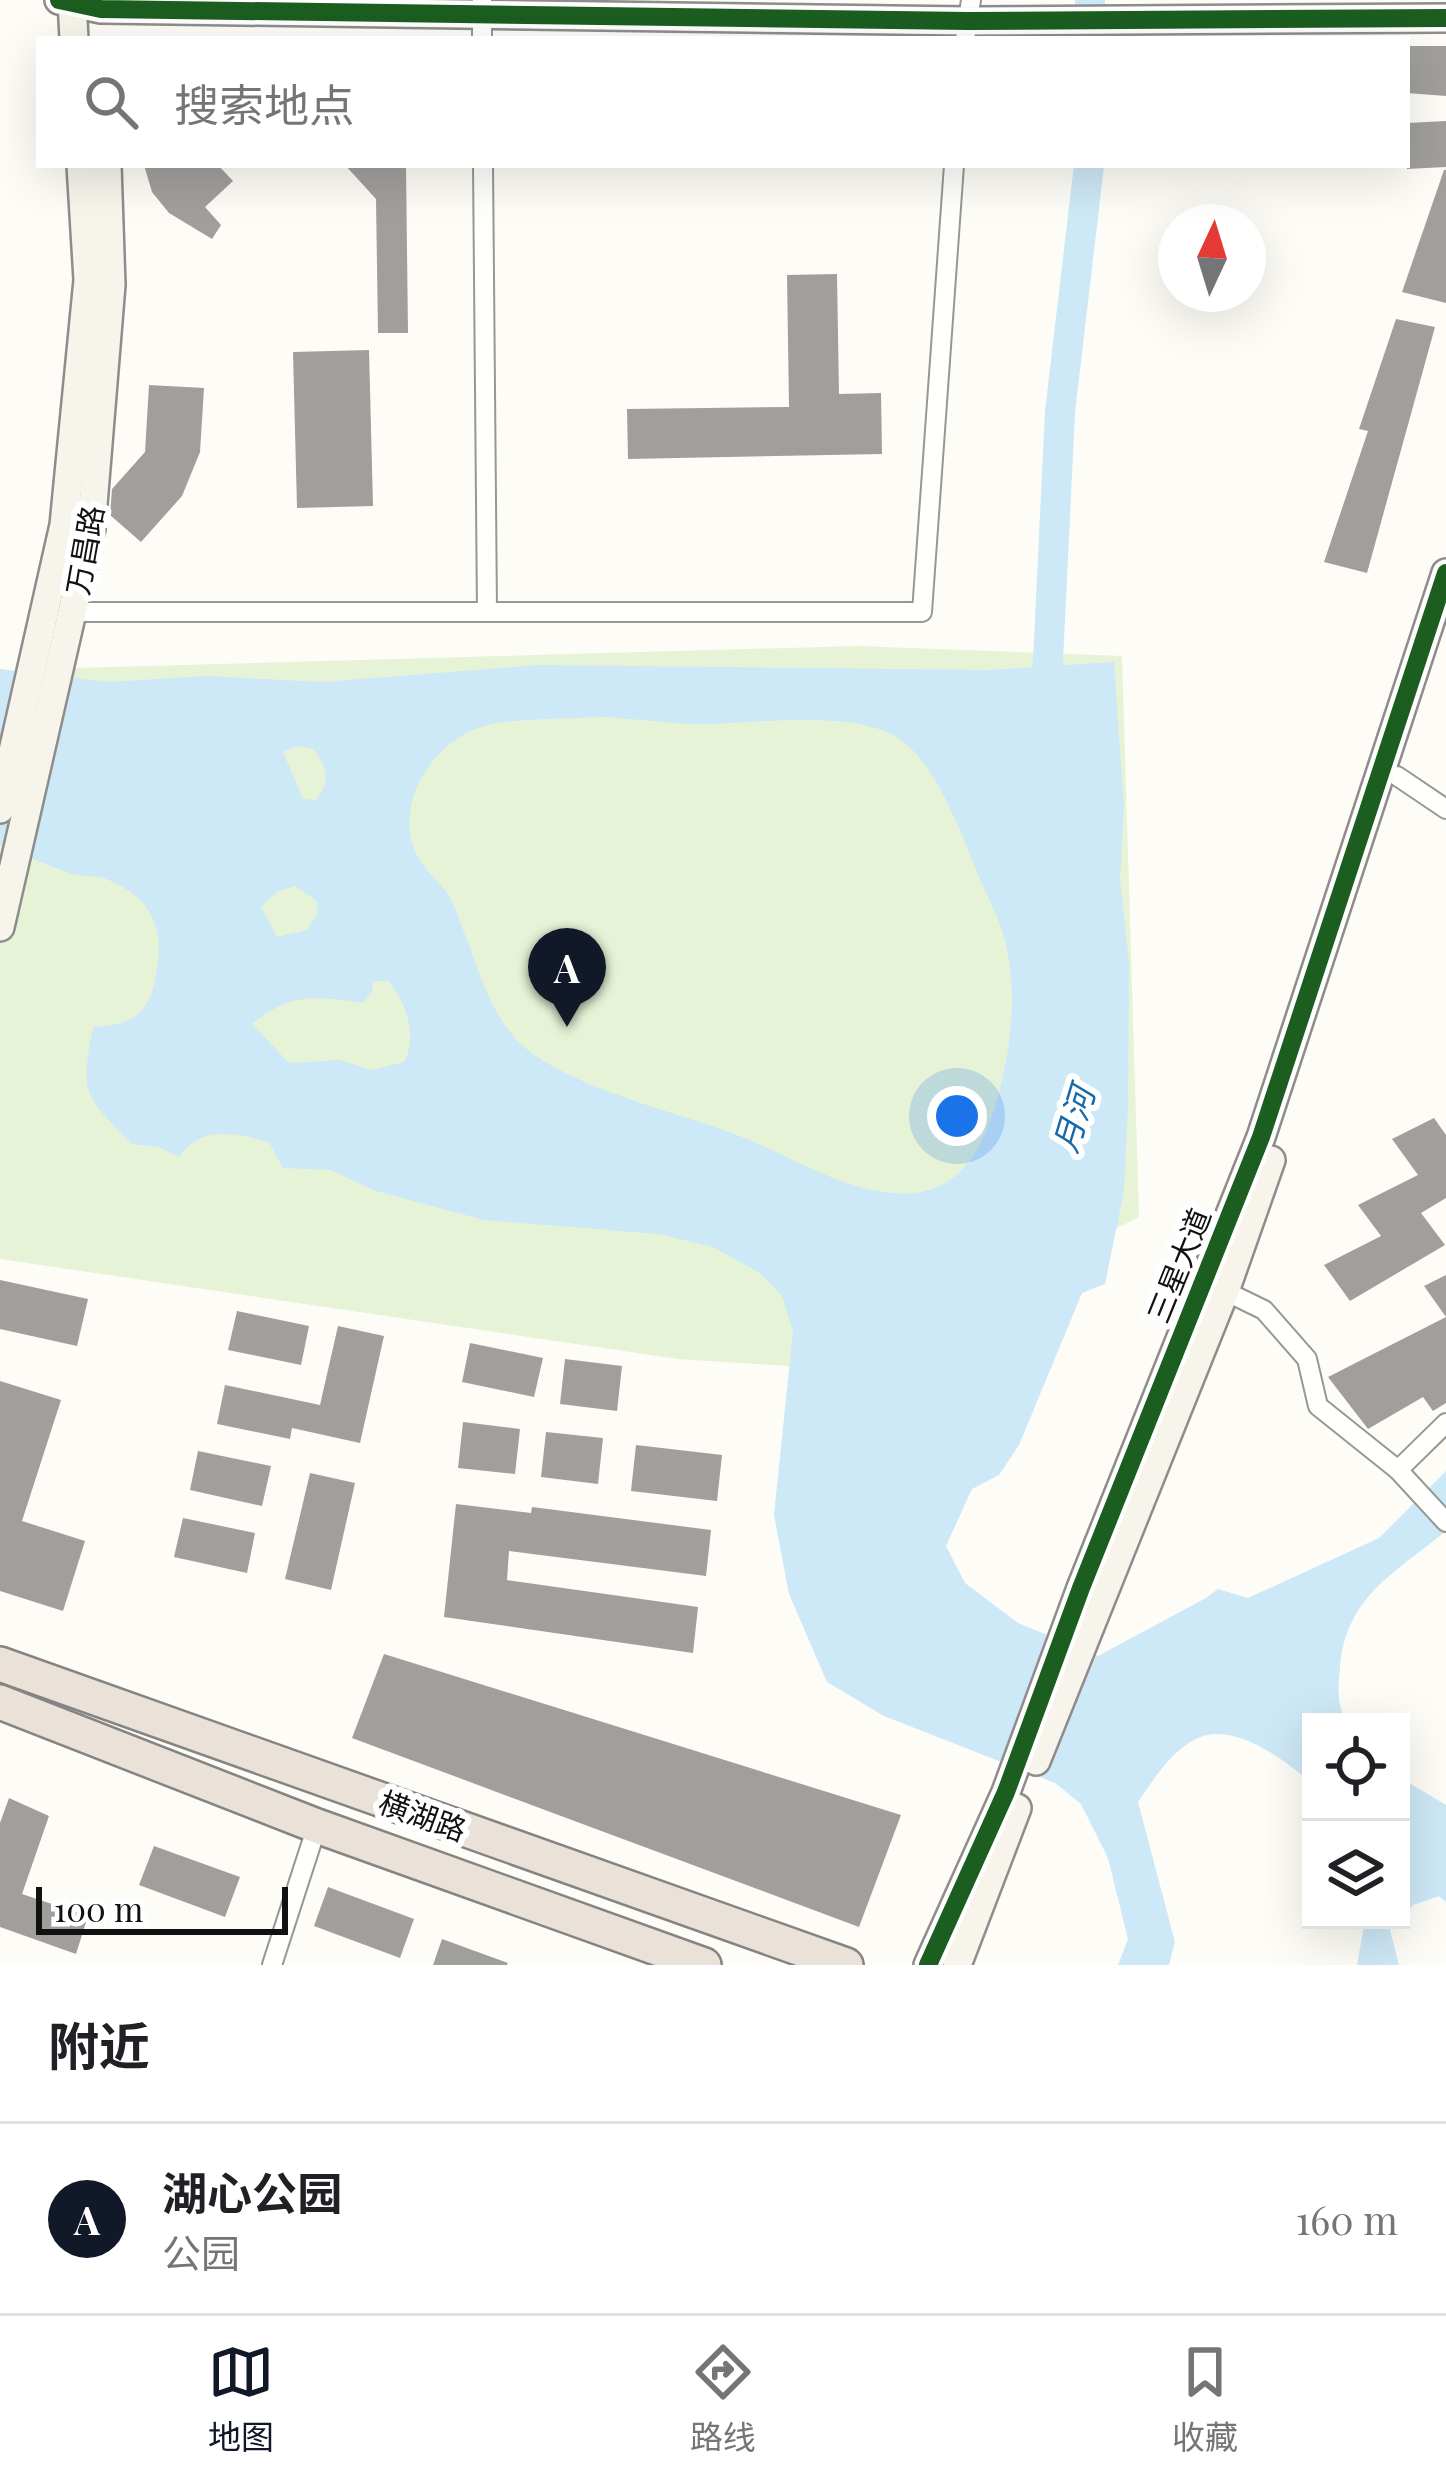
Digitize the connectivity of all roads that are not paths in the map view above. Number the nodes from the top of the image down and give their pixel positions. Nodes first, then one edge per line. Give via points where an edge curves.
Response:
1 (67, 1) edge
2 (101, 5) edge
3 (452, 6) edge
4 (482, 17) edge
5 (1446, 18) edge
6 (968, 20) edge
7 (73, 36) edge
8 (102, 36) edge
9 (81, 168) edge
10 (107, 168) edge
11 (483, 168) edge
12 (954, 168) edge
13 (1446, 573) edge
14 (487, 612) junction
15 (1446, 626) edge
16 (60, 628) junction
17 (1397, 776) junction
18 (0, 809) edge
19 (1446, 809) edge
20 (0, 927) edge
21 (1225, 1292) junction
22 (1446, 1423) edge
23 (1398, 1470) junction
24 (1446, 1522) edge
25 (1092, 1591) junction
26 (0, 1664) edge
27 (0, 1702) edge
28 (1013, 1796) junction
29 (317, 1826) junction
30 (272, 1965) edge
31 (704, 1965) edge
32 (846, 1965) edge
33 (928, 1965) edge
34 (957, 1965) edge

1 - 2 street
1 - 7 street
2 - 3 street
2 - 8 street
3 - 4 street
4 - 6 street
5 - 6 street
9 - 16 street, 万昌路 via 88,280
10 - 16 street, 万昌路 via 111,285 91,529
11 - 14 street
12 - 14 street via 922,612
13 - 25 street, 三星大道 via 1261,1137
14 - 16 street
15 - 17 street, 三星大道
16 - 18 street, 万昌路
16 - 20 street, 万昌路
17 - 19 street
17 - 21 street, 三星大道
21 - 23 street via 1264,1310 1307,1359 1318,1406
21 - 25 street, 三星大道
22 - 23 street
23 - 24 street
25 - 28 street, 三星大道
26 - 32 highway, 横湖路
27 - 29 highway, 横湖路
28 - 33 street, 三星大道
28 - 34 street, 三星大道
29 - 30 street
29 - 31 highway, 横湖路

